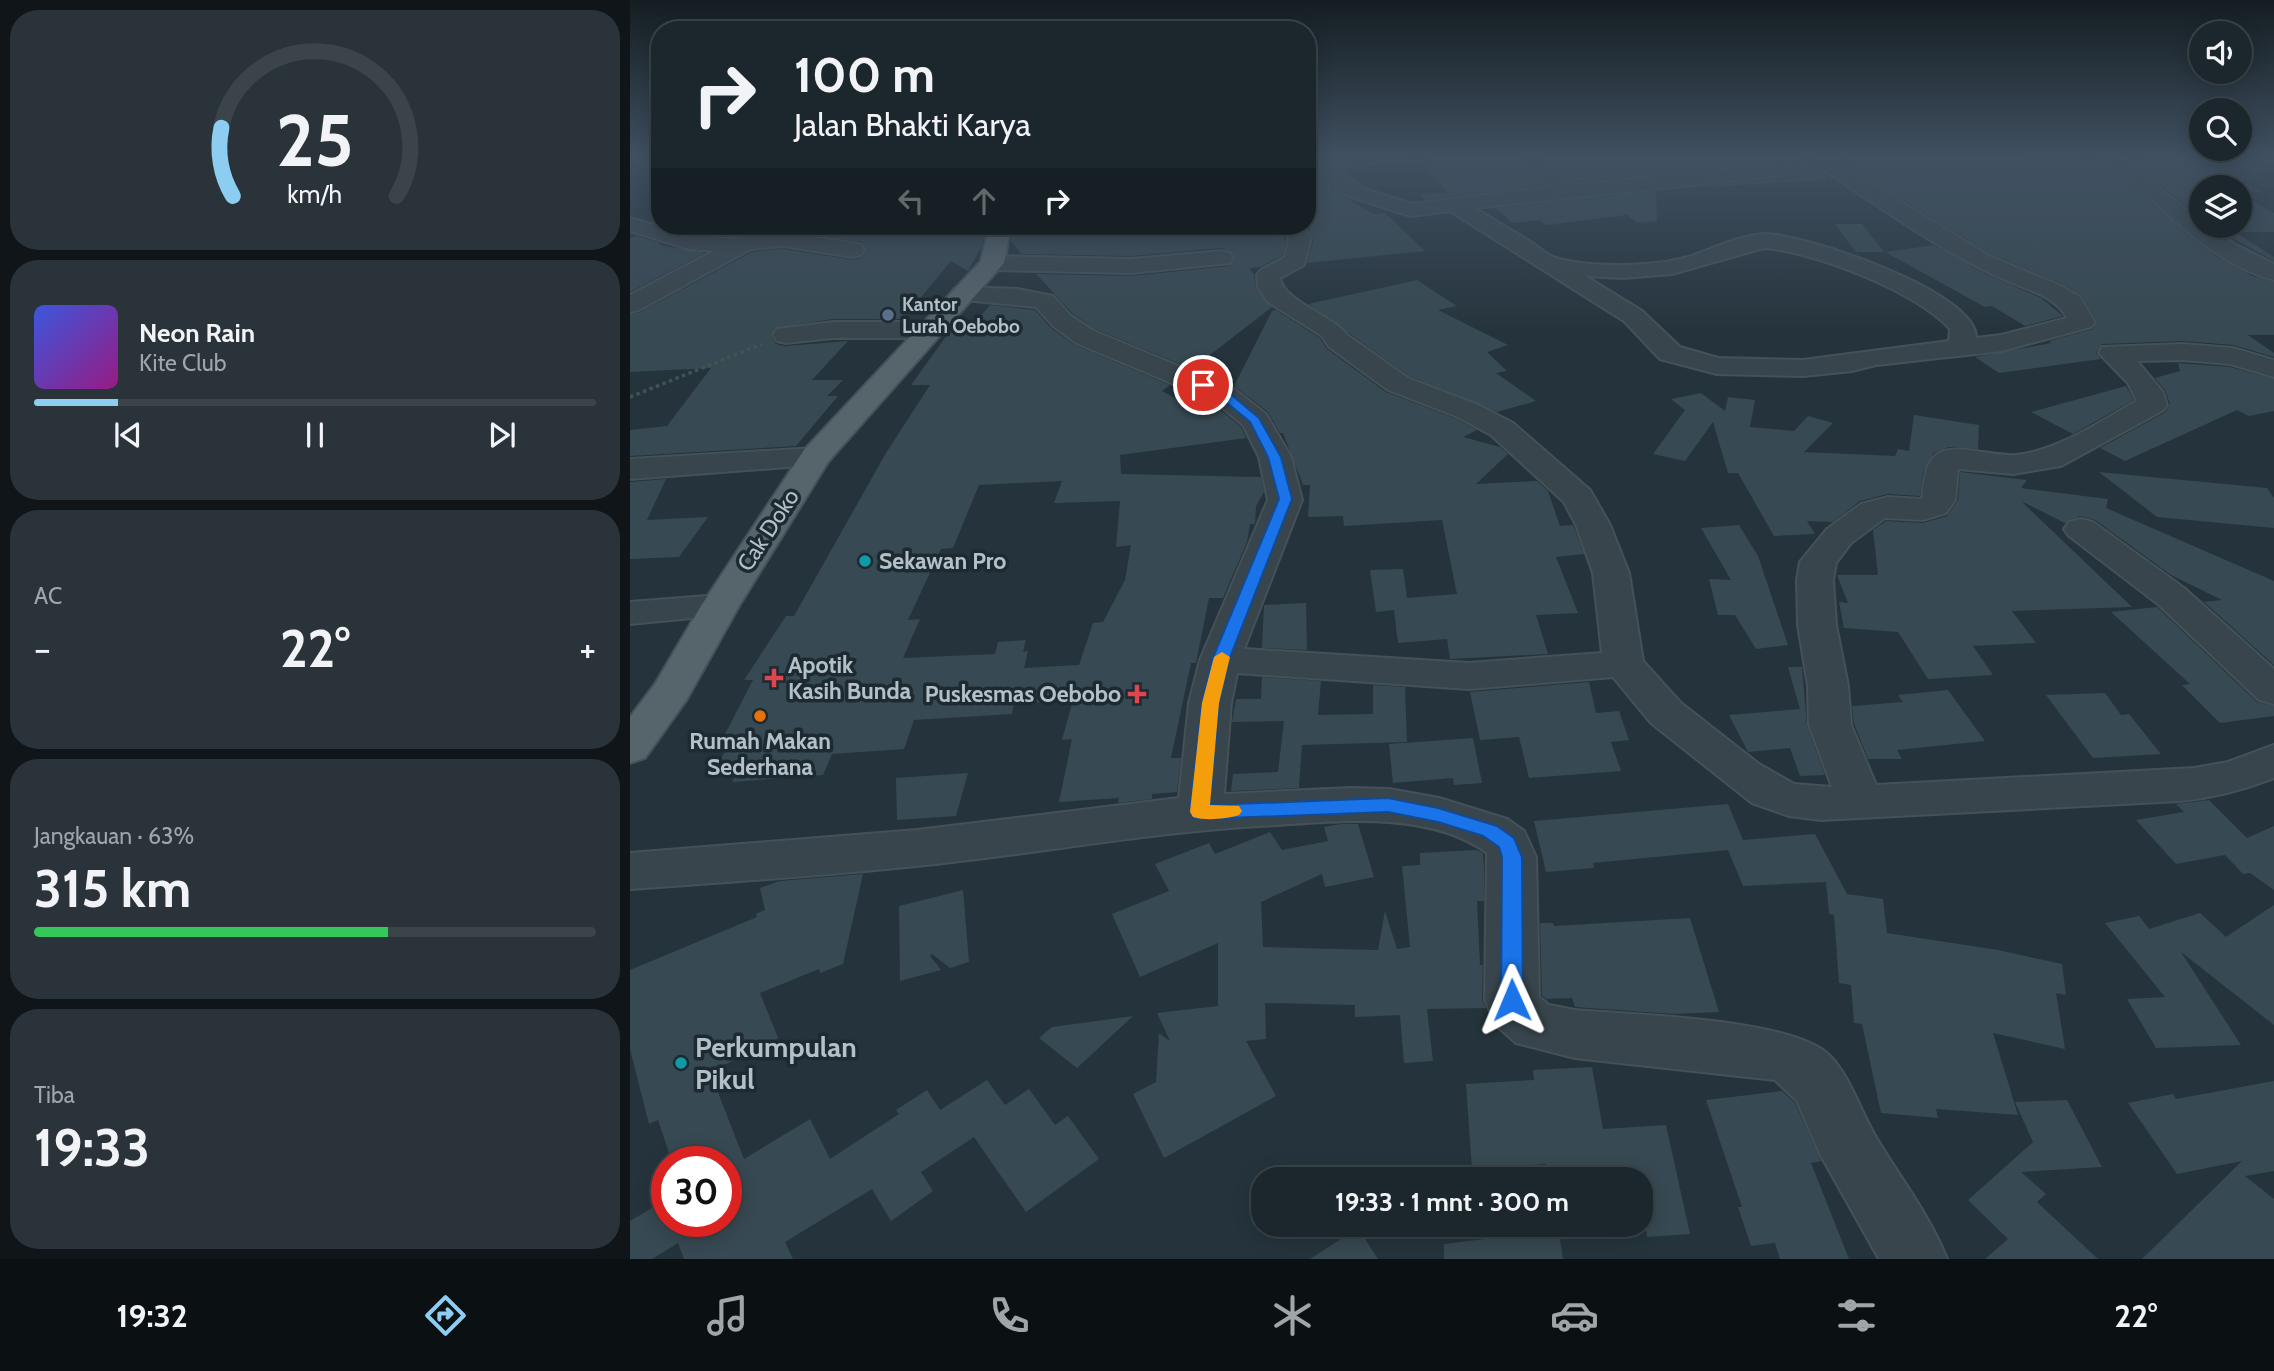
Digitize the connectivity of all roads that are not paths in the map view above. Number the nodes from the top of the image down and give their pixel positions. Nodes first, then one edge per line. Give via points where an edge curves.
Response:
1 (1470, 215) edge
2 (1907, 215) edge
3 (2180, 215) edge
4 (630, 223) edge
5 (651, 230) edge
6 (667, 235) edge
7 (760, 235) edge
8 (998, 235) edge
9 (1298, 235) edge
10 (739, 245) junction
11 (852, 250) dead end
12 (1222, 258) dead end
13 (1547, 262) junction
14 (992, 263) junction
15 (2274, 274) edge
16 (963, 294) junction
17 (630, 305) edge
18 (929, 330) junction
19 (786, 335) road end
20 (1961, 348) junction
21 (2274, 369) edge
22 (815, 457) junction
23 (630, 469) edge
24 (2081, 529) dead end
25 (720, 606) junction
26 (630, 613) edge
27 (1220, 660) junction
28 (1623, 664) junction
29 (672, 690) junction
30 (2274, 691) edge
31 (630, 716) edge
32 (630, 748) edge
33 (2274, 760) edge
34 (1860, 802) junction
35 (1200, 812) junction
36 (630, 871) edge
37 (1915, 1259) edge

1 - 13 street
2 - 20 street via 1981,261 2071,302 2082,322 2012,341
3 - 15 street
4 - 5 street
6 - 10 street via 689,242
7 - 10 street
8 - 14 main road
9 - 28 street via 1296,260 1269,275 1267,281 1277,297 1331,331 1338,341 1398,384 1502,429 1578,496 1611,573
10 - 11 street via 783,239
10 - 17 street
12 - 14 street via 1130,266
13 - 20 street via 1633,316 1670,352 1717,366 1803,368
13 - 20 street via 1580,268 1662,269 1749,245 1779,242 1834,257 1924,298 1961,326
14 - 16 main road, Cak Doko
16 - 18 main road, Cak Doko
16 - 27 street via 1044,301 1085,337 1224,395 1255,420 1275,457 1286,499
18 - 19 street
18 - 22 main road, Cak Doko
21 - 34 street via 2181,339 2112,354 2150,392 2152,405 2050,458 2013,465 1951,459 1943,466 1934,506 1873,511 1839,536 1818,562 1817,625 1830,724
22 - 23 street
22 - 25 main road, Cak Doko
24 - 30 street via 2171,596
25 - 26 street
25 - 29 main road, Cak Doko
27 - 28 street via 1469,676
27 - 35 street via 1210,703
28 - 34 street via 1667,713 1768,792 1821,804
29 - 31 main road
29 - 32 main road, Cak Doko
33 - 34 street via 2245,775 2207,783
35 - 36 street via 916,848
35 - 37 street via 1388,805 1490,831 1507,844 1512,857 1511,988 1516,1010 1535,1026 1575,1034 1761,1052 1796,1062 1821,1090 1840,1132

